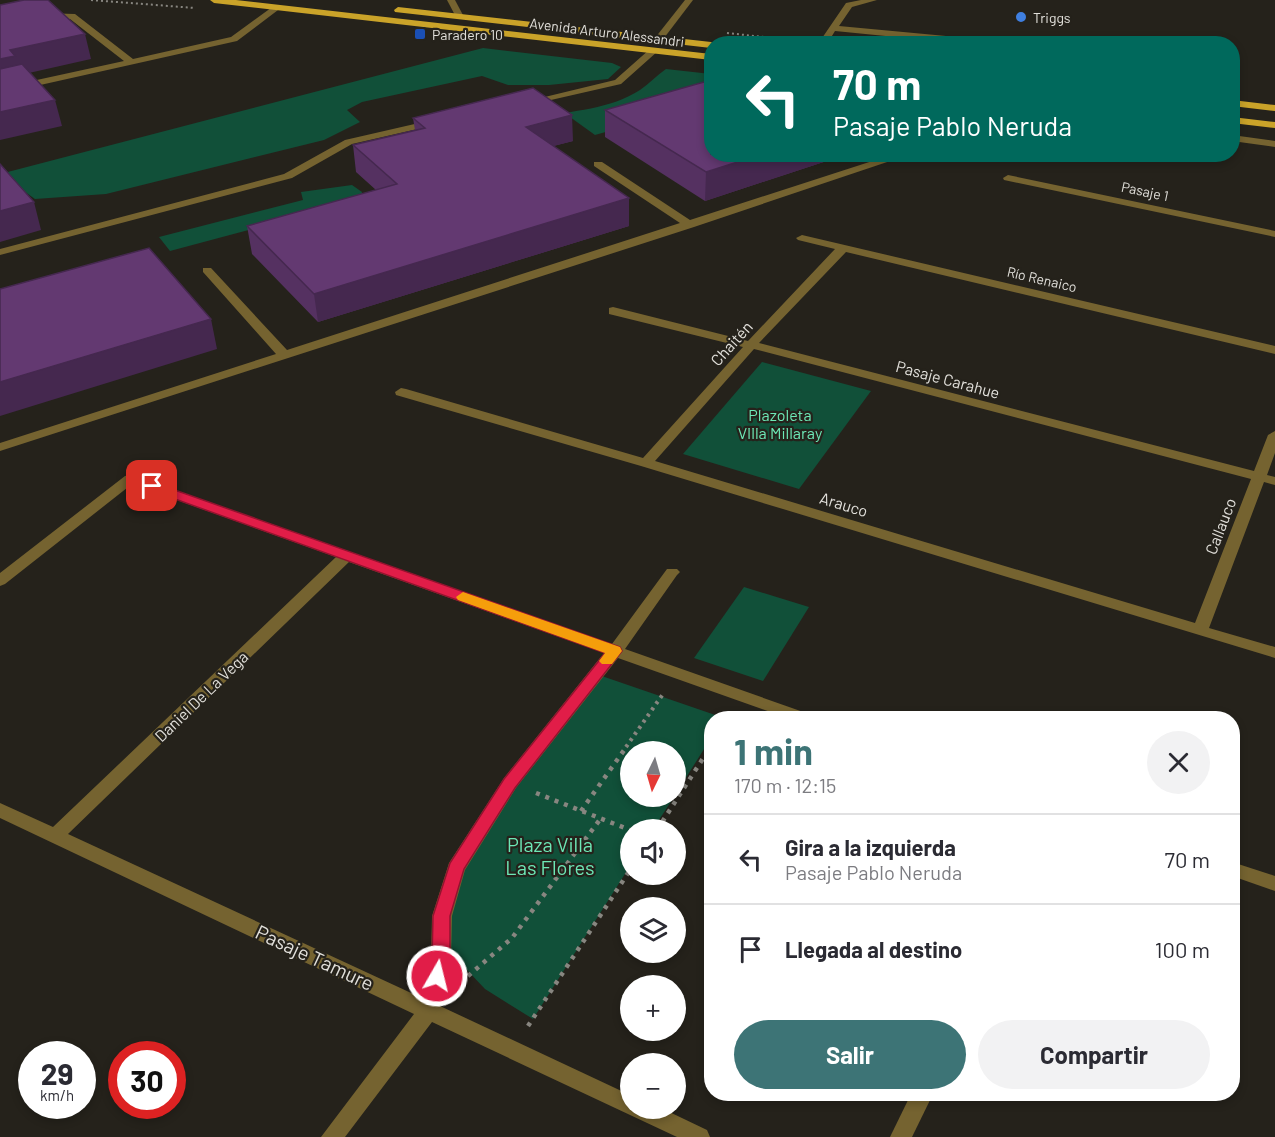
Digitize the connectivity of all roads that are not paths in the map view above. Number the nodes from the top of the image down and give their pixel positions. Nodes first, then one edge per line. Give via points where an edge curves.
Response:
1 (214, 0) edge
2 (451, 0) edge
3 (689, 0) edge
4 (873, 0) edge
5 (278, 7) junction
6 (382, 9) dead end
7 (33, 14) edge
8 (460, 17) junction
9 (833, 28) junction
10 (827, 36) edge
11 (915, 36) edge
12 (658, 40) junction
13 (704, 44) edge
14 (653, 51) junction
15 (704, 56) edge
16 (131, 62) junction
17 (0, 91) edge
18 (517, 104) edge
19 (1240, 104) edge
20 (1275, 108) edge
21 (1240, 121) edge
22 (439, 122) edge
23 (1275, 125) edge
24 (1240, 139) edge
25 (1275, 144) edge
26 (882, 162) edge
27 (598, 164) dead end
28 (1008, 178) dead end
29 (690, 225) junction
30 (1273, 231) edge
31 (802, 238) dead end
32 (843, 248) junction
33 (0, 252) edge
34 (207, 270) dead end
35 (613, 311) dead end
36 (751, 345) junction
37 (1275, 350) edge
38 (285, 355) junction
39 (401, 392) dead end
40 (1275, 435) edge
41 (0, 447) edge
42 (646, 463) junction
43 (1258, 477) junction
44 (1275, 481) edge
45 (347, 555) junction
46 (672, 572) dead end
47 (0, 581) edge
48 (1200, 630) junction
49 (615, 651) junction
50 (1275, 653) edge
51 (783, 711) edge
52 (0, 810) edge
53 (55, 836) junction
54 (1240, 872) edge
55 (1275, 884) edge
56 (429, 1010) junction
57 (620, 1100) edge
58 (919, 1101) edge
59 (661, 1119) edge
60 (332, 1137) edge
61 (699, 1137) edge
62 (902, 1137) edge

1 - 5 main road, Avenida Arturo Alessandri
2 - 8 street
3 - 12 street
4 - 9 street via 849,5
5 - 14 main road, Avenida Arturo Alessandri
5 - 16 street via 234,39
6 - 8 main road, Avenida Arturo Alessandri
7 - 16 street via 72,16
8 - 12 main road, Avenida Arturo Alessandri
9 - 10 street
9 - 11 street
12 - 13 main road, Avenida Arturo Alessandri
14 - 15 main road, Avenida Arturo Alessandri
14 - 18 street via 618,82
16 - 17 street
19 - 20 main road
21 - 23 main road
22 - 33 street via 349,142 288,176
24 - 25 street
26 - 29 street
27 - 29 street
28 - 30 street, Pasaje 1
29 - 38 street
31 - 32 street, Río Renaico
32 - 36 street, Chaitén
32 - 37 street, Río Renaico
34 - 38 street
35 - 36 street, Pasaje Carahue
36 - 42 street, Chaitén
36 - 43 street, Pasaje Carahue
38 - 41 street
39 - 42 street, Arauco
40 - 43 street, Callauco
42 - 48 street, Arauco
43 - 44 street, Pasaje Carahue
43 - 48 street, Callauco
45 - 47 street via 130,478
45 - 49 street
45 - 53 street, Daniel De La Vega
46 - 49 street
48 - 50 street, Arauco
49 - 51 street
49 - 56 street via 510,783 456,867 442,916 441,959
52 - 53 street, Pasaje Tamure
53 - 56 street, Pasaje Tamure
54 - 55 street
56 - 57 street, Pasaje Tamure
56 - 60 street
58 - 62 street
59 - 61 street

